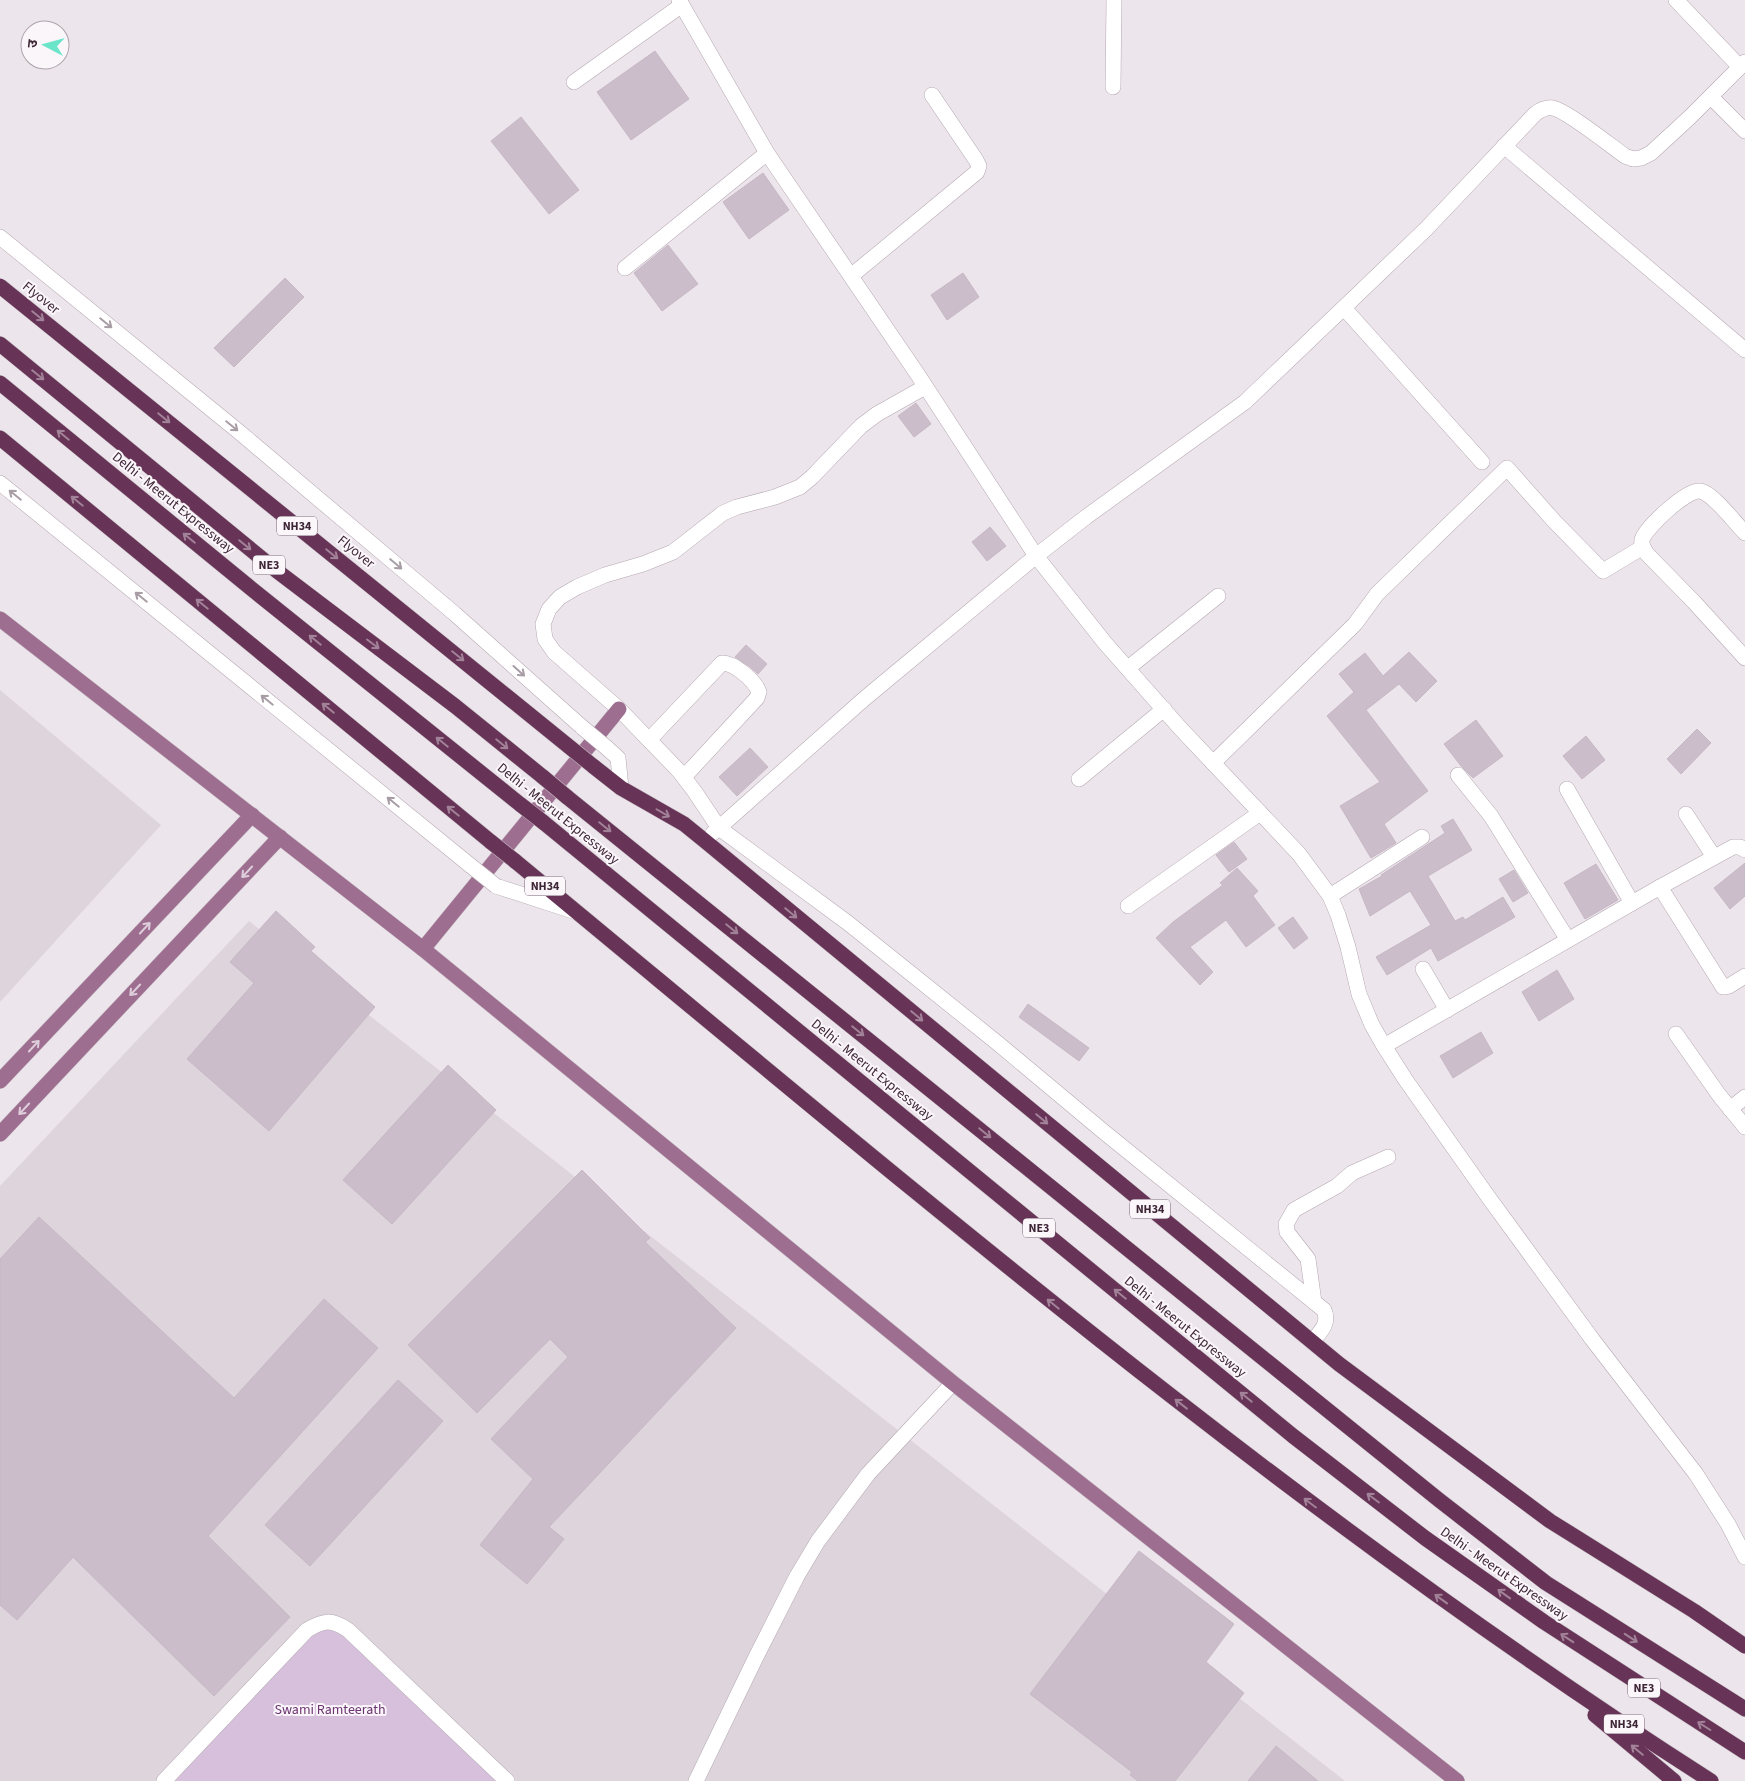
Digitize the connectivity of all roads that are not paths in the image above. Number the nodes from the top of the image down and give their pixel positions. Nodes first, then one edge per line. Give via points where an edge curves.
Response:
1 (1114, 0) edge
2 (1676, 0) edge
3 (680, 3) edge
4 (1742, 64) edge
5 (574, 82) dead end
6 (1113, 87) dead end
7 (932, 96) dead end
8 (1711, 97) junction
9 (1745, 131) edge
10 (1504, 146) junction
11 (766, 153) junction
12 (0, 238) edge
13 (625, 268) dead end
14 (851, 276) junction
15 (0, 286) edge
16 (1344, 308) junction
17 (0, 344) edge
18 (1745, 350) edge
19 (0, 383) edge
20 (925, 387) junction
21 (0, 438) edge
22 (1482, 462) dead end
23 (0, 483) edge
24 (1745, 534) edge
25 (1643, 546) junction
26 (1036, 556) junction
27 (1218, 596) dead end
28 (0, 619) edge
29 (1745, 658) edge
30 (1128, 668) junction
31 (619, 709) junction
32 (1164, 709) junction
33 (649, 740) junction
34 (1214, 763) junction
35 (1458, 775) dead end
36 (684, 777) junction
37 (1079, 779) dead end
38 (621, 788) junction
39 (1567, 789) dead end
40 (1260, 813) junction
41 (1686, 814) dead end
42 (252, 815) junction
43 (719, 828) junction
44 (280, 837) junction
45 (1422, 837) dead end
46 (704, 841) junction
47 (1745, 850) edge
48 (1714, 857) junction
49 (1660, 887) junction
50 (1330, 896) junction
51 (1632, 903) junction
52 (1128, 906) dead end
53 (576, 912) junction
54 (1568, 940) junction
55 (423, 948) junction
56 (1424, 969) dead end
57 (1745, 976) edge
58 (1447, 1010) junction
59 (1676, 1034) dead end
60 (1384, 1046) junction
61 (0, 1081) edge
62 (1745, 1097) edge
63 (1730, 1109) junction
64 (1745, 1126) edge
65 (0, 1134) edge
66 (1388, 1157) dead end
67 (1314, 1302) junction
68 (1312, 1342) junction
69 (953, 1383) junction
70 (1745, 1557) edge
71 (1694, 1612) junction
72 (1745, 1635) edge
73 (1745, 1646) edge
74 (1538, 1668) junction
75 (1745, 1708) edge
76 (1745, 1752) edge
77 (164, 1781) edge
78 (508, 1781) edge
79 (696, 1781) edge
80 (1457, 1781) edge
81 (1674, 1781) edge
82 (1711, 1781) edge

1 - 6 street
2 - 4 street
3 - 5 street
3 - 11 street
4 - 8 street
7 - 14 street via 976,160 977,172
8 - 9 street
8 - 10 street via 1651,153 1633,160 1553,108 1543,108 1534,114
10 - 16 street via 1426,229
10 - 18 street
11 - 13 street
11 - 14 street
12 -> 38 street, bridge via 238,431 455,614 618,758
14 - 20 street
15 -> 38 highway, Flyover / NH34, bridge
16 - 22 street
16 - 26 street via 1245,402
17 -> 75 highway, Delhi - Meerut Expressway / NE3, bridge via 277,571 455,706 1439,1500 1546,1583
76 -> 19 highway, Delhi - Meerut Expressway / NE3, bridge via 1544,1622 1425,1538 1293,1436
20 - 26 street
20 - 31 street via 861,426 800,487 723,513 673,552 584,584 560,597 548,609 543,624 545,639 554,652
53 -> 21 highway, NH34, bridge
53 -> 23 street, bridge via 496,886
24 - 25 street via 1710,496 1700,491 1691,492 1646,532
25 - 29 street
25 - 34 street via 1603,571 1507,468 1377,594 1355,624
26 - 30 street
26 - 43 street via 864,699
27 - 30 street
28 - 42 main road
30 - 32 street
31 - 33 street
31 - 55 main road
32 - 34 street
32 - 37 street
33 - 36 street
33 - 36 street via 722,663 734,666 757,686 757,698
34 - 40 street
35 - 54 street via 1491,816
36 - 43 street
38 -> 46 highway, NH34 via 684,824
39 - 51 street
40 - 50 street via 1299,854
40 - 52 street
41 - 48 street
42 - 44 main road
61 -> 42 main road
43 - 46 street
43 - 67 street via 848,923
44 - 55 main road
44 -> 65 main road
45 - 50 street
46 -> 68 highway, NH34
47 - 48 street via 1733,847
48 - 49 street
49 - 51 street
49 - 57 street via 1723,987
50 - 60 street via 1348,947 1359,994
51 - 54 street
74 -> 53 highway, NH34 via 1312,1504 1073,1320
54 - 58 street
55 - 69 main road
56 - 58 street
58 - 60 street
59 - 63 street
60 - 70 street via 1489,1198 1696,1474
62 - 63 street
63 - 64 street
66 - 67 street via 1352,1173 1324,1194 1294,1210 1286,1224 1287,1232 1308,1259
67 - 68 street via 1327,1317
68 - 71 highway, NH34 via 1550,1521
69 - 79 street via 868,1474 818,1542 797,1576
69 - 80 main road
71 - 72 highway, NH34
71 - 73 highway
81 -> 74 highway
74 - 82 highway, NH34
77 - 78 street via 307,1630 320,1623 336,1622

